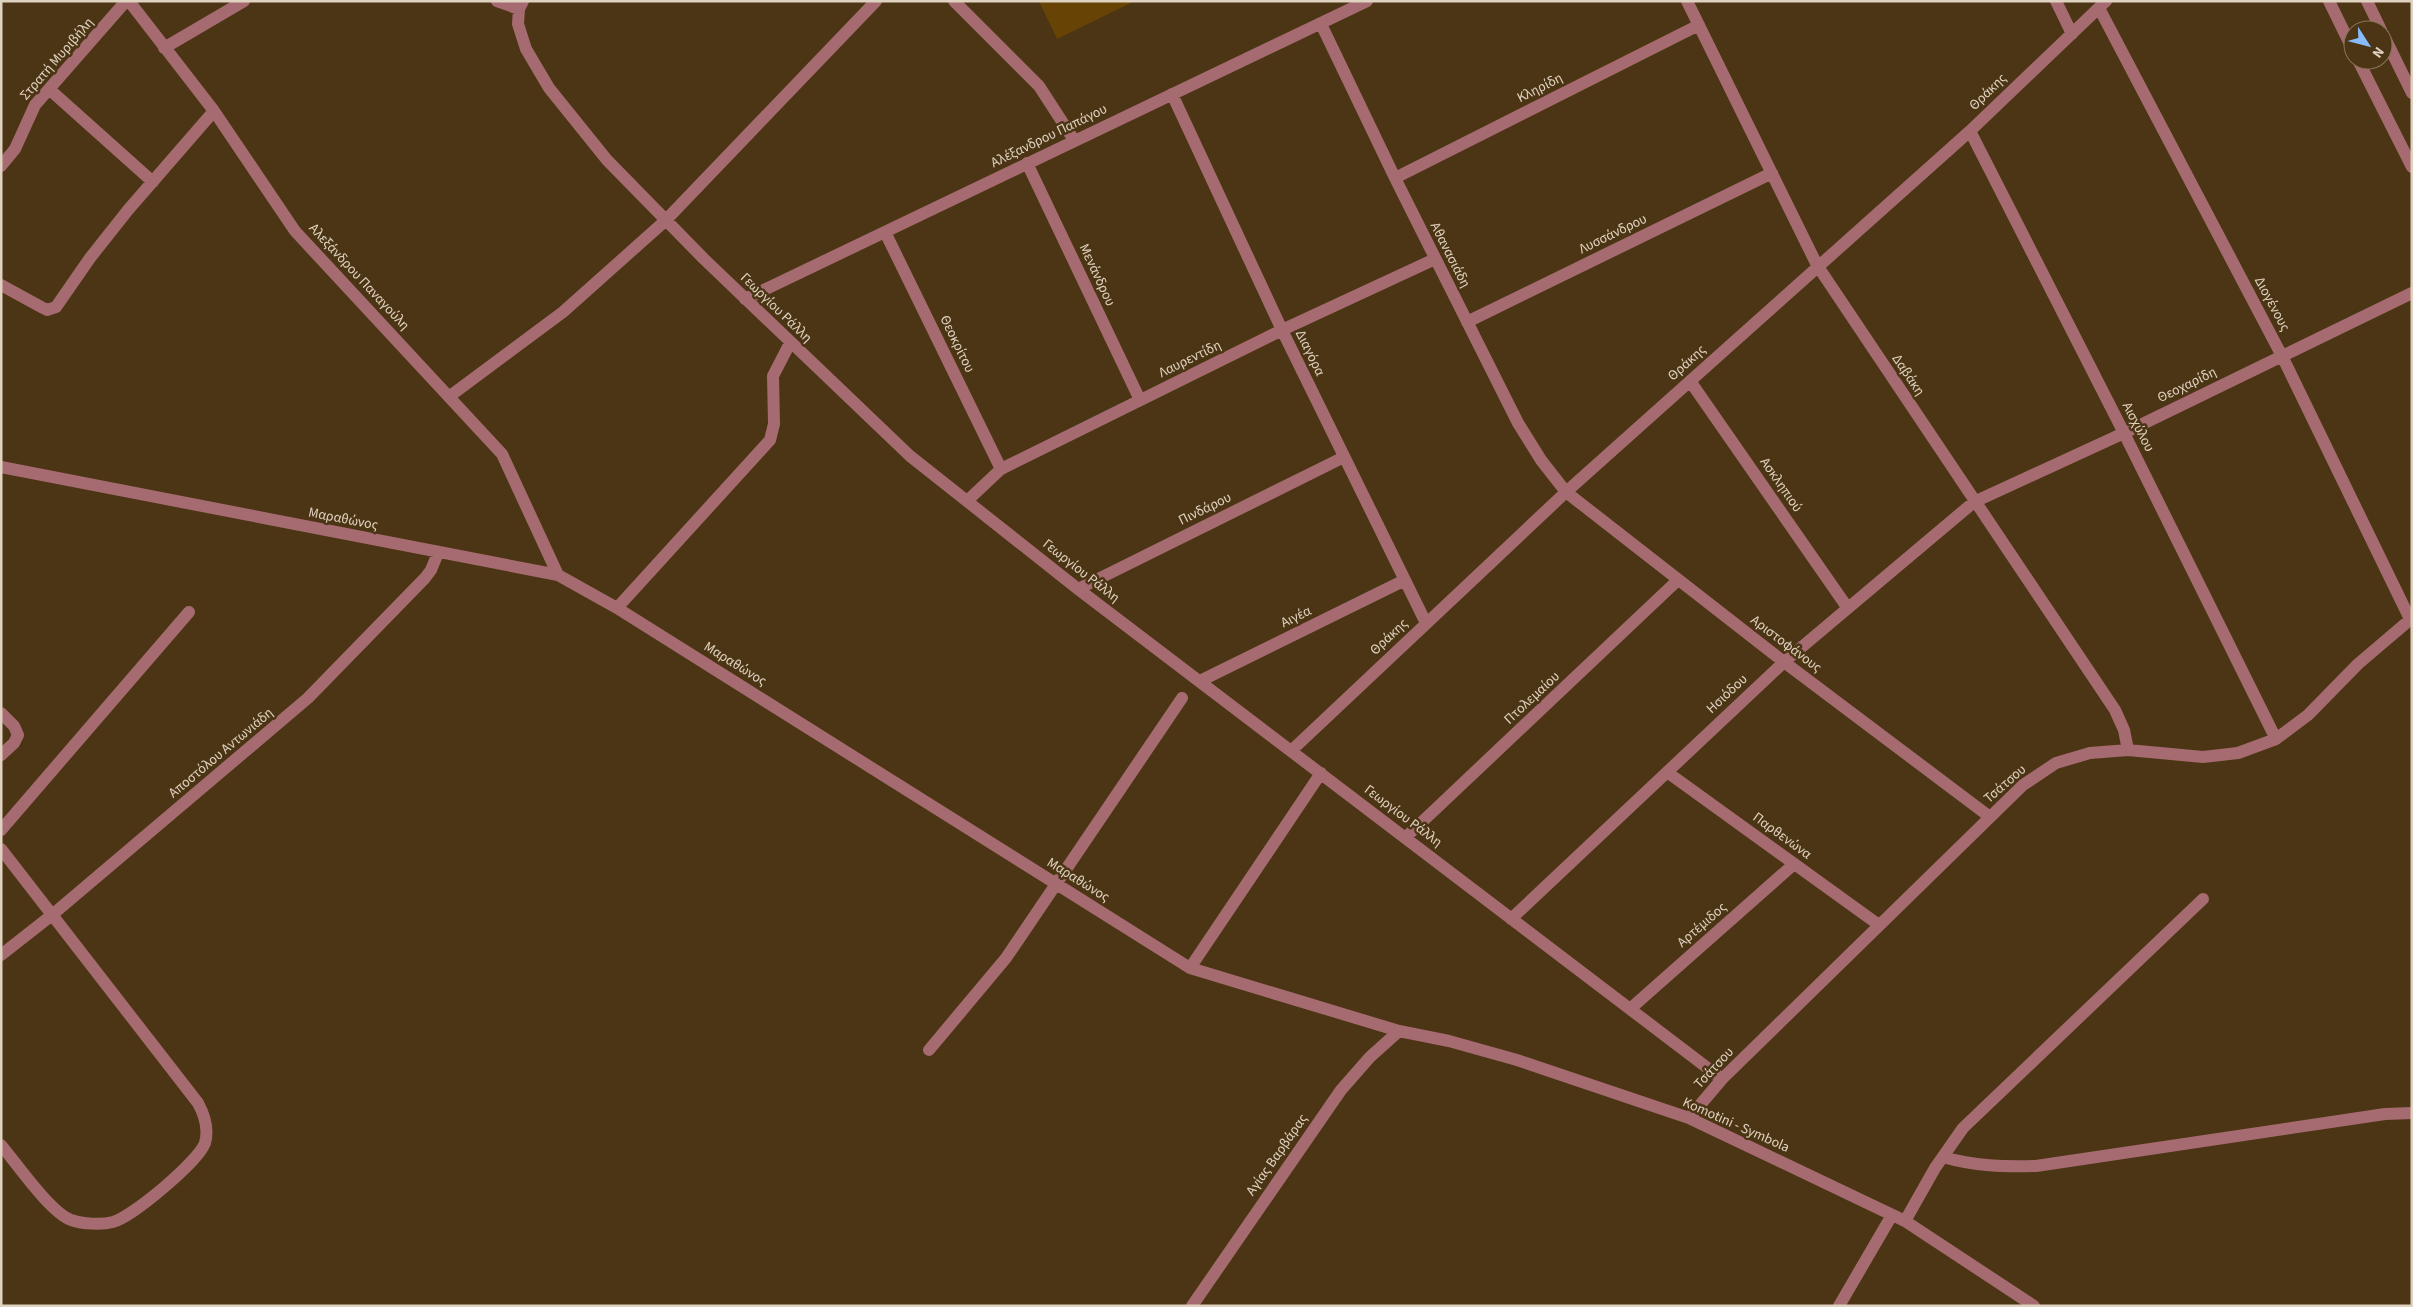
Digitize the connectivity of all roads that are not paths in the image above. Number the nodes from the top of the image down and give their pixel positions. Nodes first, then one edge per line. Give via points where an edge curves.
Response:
1 (128, 1) edge
2 (244, 1) edge
3 (498, 1) edge
4 (876, 1) edge
5 (954, 1) edge
6 (1367, 1) edge
7 (1686, 1) edge
8 (2056, 1) edge
9 (2329, 1) edge
10 (2367, 1) edge
11 (2103, 4) edge
12 (521, 5) edge
13 (2376, 20) edge
14 (1321, 24) junction
15 (1698, 24) junction
16 (2343, 30) edge
17 (2072, 34) junction
18 (164, 48) junction
19 (2393, 54) edge
20 (2363, 70) edge
21 (49, 89) junction
22 (2412, 93) edge
23 (1172, 94) junction
24 (214, 111) junction
25 (1970, 130) junction
26 (1074, 140) junction
27 (1027, 163) junction
28 (1, 166) edge
29 (2412, 167) edge
30 (1772, 173) junction
31 (1395, 178) junction
32 (153, 182) junction
33 (665, 220) junction
34 (885, 232) junction
35 (1435, 259) junction
36 (1817, 265) junction
37 (1, 286) edge
38 (2412, 293) edge
39 (745, 299) junction
40 (1467, 322) junction
41 (1282, 330) junction
42 (790, 343) junction
43 (2282, 356) junction
44 (1690, 381) junction
45 (450, 396) junction
46 (1140, 400) junction
47 (2124, 433) junction
48 (1344, 457) junction
49 (1, 467) edge
50 (1001, 469) junction
51 (1566, 492) junction
52 (967, 501) junction
53 (1974, 502) junction
54 (438, 553) junction
55 (558, 575) junction
56 (1405, 580) junction
57 (1678, 580) junction
58 (1078, 588) junction
59 (1847, 607) junction
60 (617, 608) junction
61 (189, 612) dead end
62 (2411, 618) edge
63 (1426, 623) junction
64 (1784, 662) junction
65 (1200, 681) junction
66 (1182, 698) dead end
67 (1, 713) edge
68 (2276, 739) junction
69 (1292, 750) junction
70 (2128, 750) junction
71 (1, 755) edge
72 (1667, 772) junction
73 (1321, 773) junction
74 (1990, 818) junction
75 (1, 830) edge
76 (1406, 837) junction
77 (1, 849) edge
78 (1794, 864) junction
79 (1056, 884) junction
80 (2202, 899) dead end
81 (52, 915) junction
82 (1511, 919) junction
83 (1879, 925) junction
84 (1, 955) edge
85 (1190, 968) junction
86 (1630, 1009) junction
87 (1399, 1031) junction
88 (929, 1050) dead end
89 (1722, 1079) junction
90 (2412, 1113) edge
91 (1688, 1118) junction
92 (1, 1145) edge
93 (1943, 1157) junction
94 (1892, 1215) junction
95 (1905, 1221) junction
96 (1192, 1306) edge
97 (1839, 1306) edge
98 (2034, 1306) edge

1 - 18 street, Αλεξάνδρου Παναγούλη
1 - 21 street, Στρατή Μυριβήλη
2 - 18 street
3 - 12 street
4 - 33 street
5 - 26 street via 1039,86
6 - 14 street, Αλέξανδρου Παπάγου
7 - 15 street, Δαβάκη
8 - 17 street
9 - 16 street
10 - 13 street
11 - 17 street, Θράκης
11 - 43 street, Διογένους
12 - 33 street, Γεωργίου Ράλλη via 518,24 523,43 549,88 607,160
14 - 23 street, Αλέξανδρου Παπάγου
14 - 31 street, Αθανασιάδη
15 - 30 street, Δαβάκη
15 - 31 street, Κληρίδη
17 - 25 street, Θράκης
18 - 24 street, Αλεξάνδρου Παναγούλη
19 - 22 street
20 - 29 street
21 - 28 street, Στρατή Μυριβήλη via 33,108 15,149
21 - 32 street
23 - 26 street, Αλέξανδρου Παπάγου
23 - 41 street, Διαγόρα
24 - 32 street
24 - 45 street, Αλεξάνδρου Παναγούλη via 295,231
25 - 36 street, Θράκης
25 - 47 street, Αισχύλου
26 - 27 street, Αλέξανδρου Παπάγου
27 - 34 street, Αλέξανδρου Παπάγου
27 - 46 street, Μενάνδρου
30 - 36 street, Δαβάκη
30 - 40 street, Λυσσάνδρου
31 - 35 street, Αθανασιάδη
32 - 37 street via 90,258 56,307 43,308
33 - 39 street, Γεωργίου Ράλλη
33 - 45 street via 563,312
34 - 39 street, Αλέξανδρου Παπάγου
34 - 50 street, Θεοκρίτου
35 - 40 street, Αθανασιάδη
35 - 41 street, Λαυρεντίδη
36 - 44 street, Θράκης
36 - 53 street, Δαβάκη
38 - 43 street, Θεοχαρίδη
39 - 42 street, Γεωργίου Ράλλη
40 - 51 street, Αθανασιάδη via 1518,423
41 - 46 street, Λαυρεντίδη
41 - 48 street, Διαγόρα
42 - 52 street, Γεωργίου Ράλλη via 910,456
42 - 60 street via 773,376 774,424 770,440
43 - 47 street, Θεοχαρίδη
43 - 62 street, Διογένους
44 - 51 street, Θράκης
44 - 59 street, Ασκληπιού
45 - 55 street, Αλεξάνδρου Παναγούλη via 502,454
46 - 50 street, Λαυρεντίδη
47 - 53 street, Θεοχαρίδη
47 - 68 street, Αισχύλου
48 - 56 street, Διαγόρα
48 - 58 street, Πινδάρου
49 - 54 street, Μαραθώνος
50 - 52 street, Λαυρεντίδη
51 - 57 street, Αριστοφάνους
51 - 63 street, Θράκης
52 - 58 street, Γεωργίου Ράλλη
53 - 59 street, Ησιόδου
53 - 70 street, Δαβάκη via 2115,710
54 - 55 street, Μαραθώνος
54 - 81 street, Αποστόλου Αντωνιάδη via 432,570 425,578 308,698
55 - 60 street, Μαραθώνος
56 - 63 street, Διαγόρα
56 - 65 street, Αιγέα
57 - 64 street, Αριστοφάνους
57 - 76 street, Πτολεμαίου
58 - 65 street, Γεωργίου Ράλλη
59 - 64 street, Ησιόδου
60 - 79 street, Μαραθώνος
61 - 75 street
62 - 68 street, Τσάτσου via 2358,664 2308,715
63 - 69 street, Θράκης
64 - 72 street, Ησιόδου
64 - 74 street, Αριστοφάνους
65 - 69 street, Γεωργίου Ράλλη
66 - 79 street
67 - 71 street via 18,735
68 - 70 street, Τσάτσου via 2238,754 2202,757
69 - 73 street, Γεωργίου Ράλλη
70 - 74 street, Τσάτσου via 2090,753 2056,763 2023,785
72 - 78 street, Παρθενώνα
72 - 82 street, Ησιόδου
73 - 76 street, Γεωργίου Ράλλη
73 - 85 street
74 - 83 street, Τσάτσου
76 - 82 street, Γεωργίου Ράλλη
77 - 81 street
78 - 83 street, Παρθενώνα
78 - 86 street, Αρτέμιδος
79 - 85 street, Μαραθώνος
79 - 88 street via 1006,958
80 - 93 street via 1963,1128
81 - 84 street, Αποστόλου Αντωνιάδη
81 - 92 street via 198,1103 206,1122 204,1144 184,1170 131,1213 100,1224 78,1222 58,1212
82 - 86 street, Γεωργίου Ράλλη
83 - 89 street, Τσάτσου
85 - 87 street, Μαραθώνος
86 - 89 street, Γεωργίου Ράλλη
87 - 91 street, Komotini - Symbola via 1517,1060
87 - 96 street, Αγίας Βαρβάρας via 1370,1056 1341,1090
89 - 91 street, Τσάτσου
90 - 93 street via 2385,1114 2036,1166 1968,1164
91 - 94 street, Komotini - Symbola
93 - 95 street
94 - 95 street, Komotini - Symbola
94 - 97 street
95 - 98 street, Komotini - Symbola

